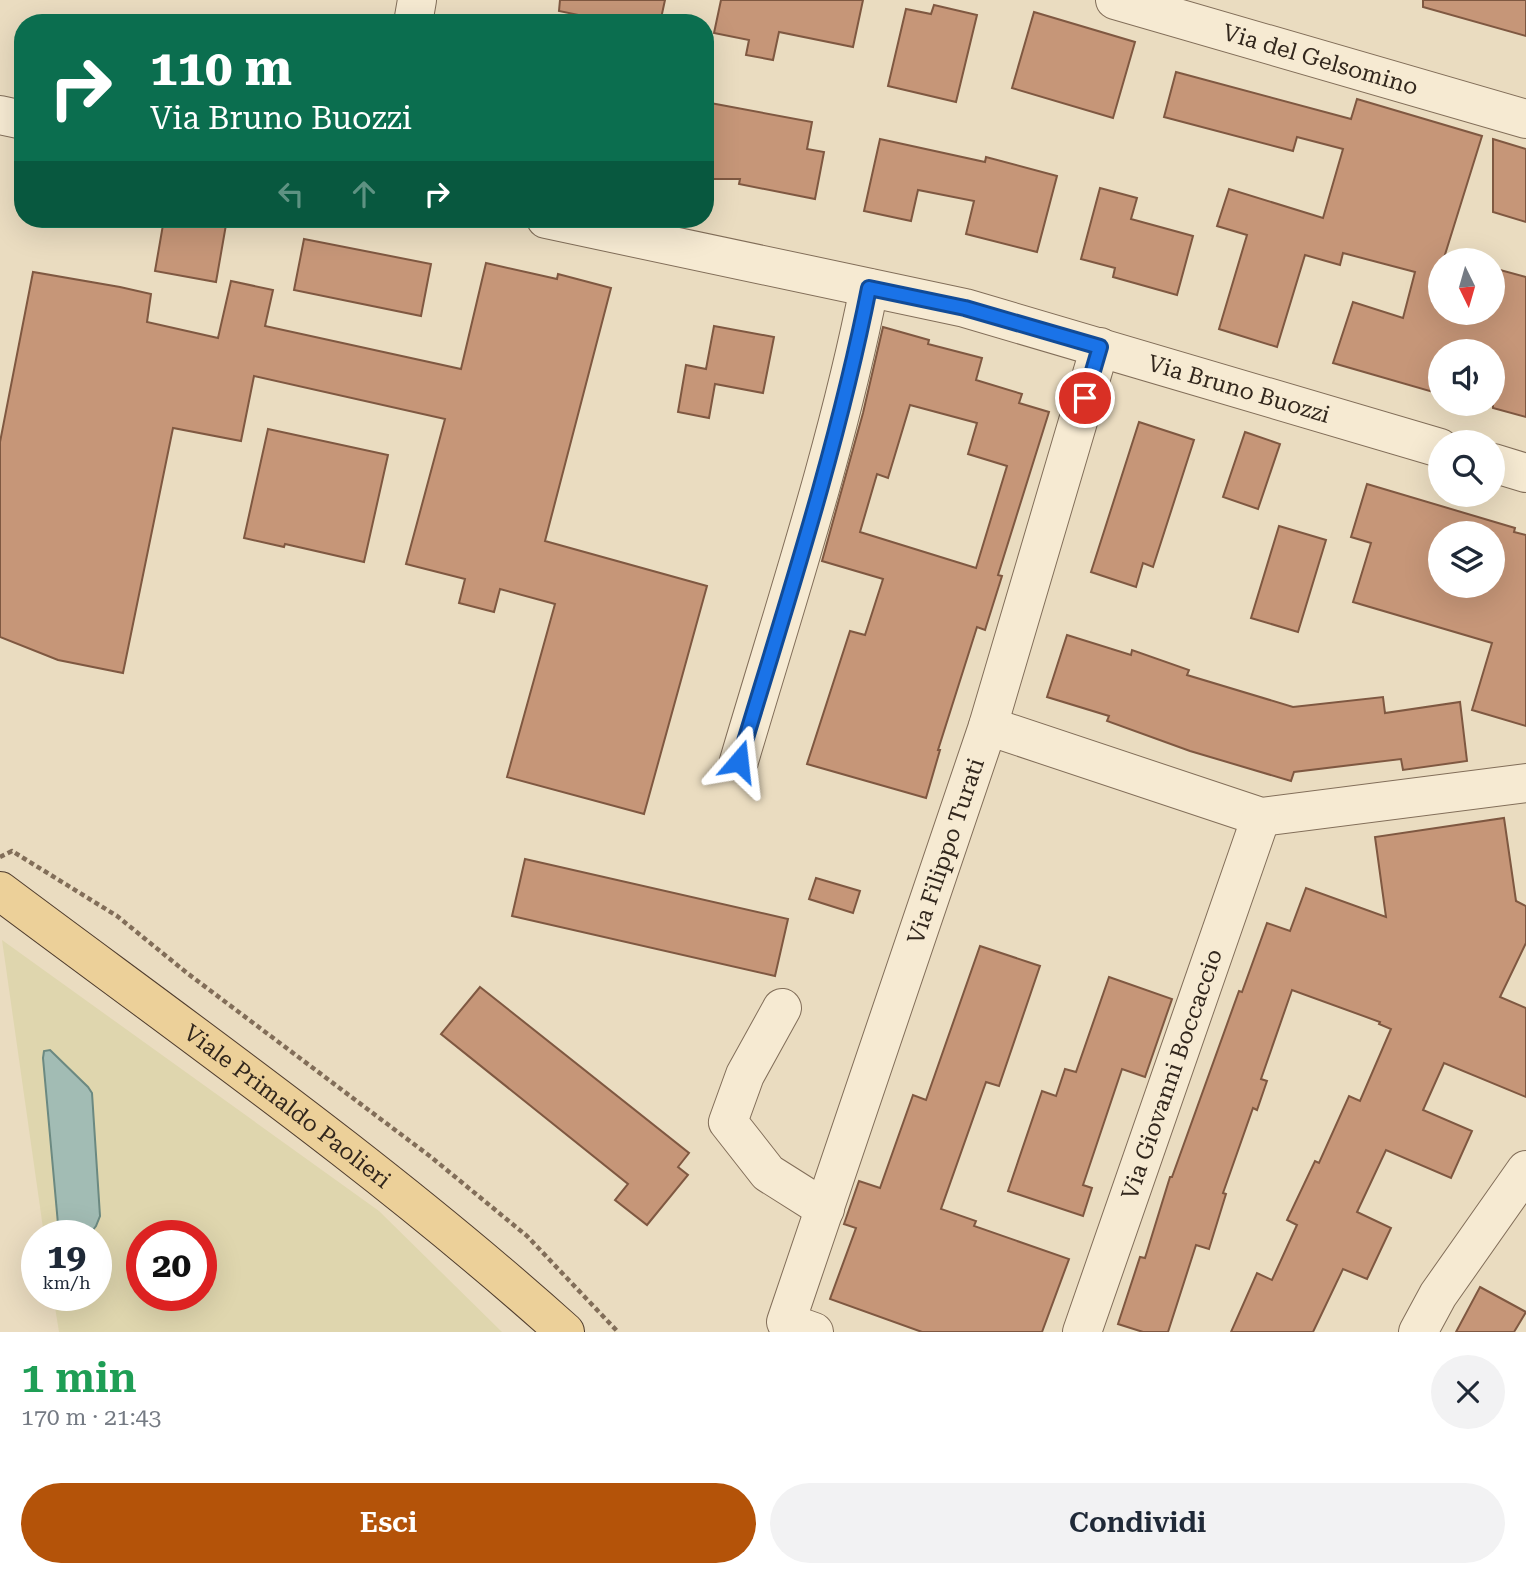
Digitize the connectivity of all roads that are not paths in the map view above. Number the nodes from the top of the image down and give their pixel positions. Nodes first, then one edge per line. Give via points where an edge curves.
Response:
1 (1115, 0) edge
2 (1526, 119) edge
3 (589, 228) edge
4 (869, 288) junction
5 (1100, 347) junction
6 (1428, 444) edge
7 (1505, 467) edge
8 (1526, 473) edge
9 (988, 726) junction
10 (739, 761) dead end
11 (1526, 783) edge
12 (1261, 817) junction
13 (0, 891) edge
14 (782, 1008) dead end
15 (1526, 1170) edge
16 (825, 1209) junction
17 (565, 1332) edge
18 (814, 1332) edge
19 (1082, 1332) edge
20 (1418, 1332) edge

1 - 2 street, Via del Gelsomino
3 - 4 street, Via Bruno Buozzi
4 - 5 street, Via Bruno Buozzi via 965,308
4 - 10 street via 836,432
5 - 6 street, Via Bruno Buozzi
5 - 9 street, Via Filippo Turati
7 - 8 street
9 - 12 street
9 - 16 street, Via Filippo Turati
11 - 12 street
12 - 19 street, Via Giovanni Boccaccio
13 - 17 main road, Viale Primaldo Paolieri via 402,1193
14 - 16 street via 728,1122 768,1173
15 - 20 street via 1438,1295
16 - 18 street, Via Filippo Turati via 786,1322

